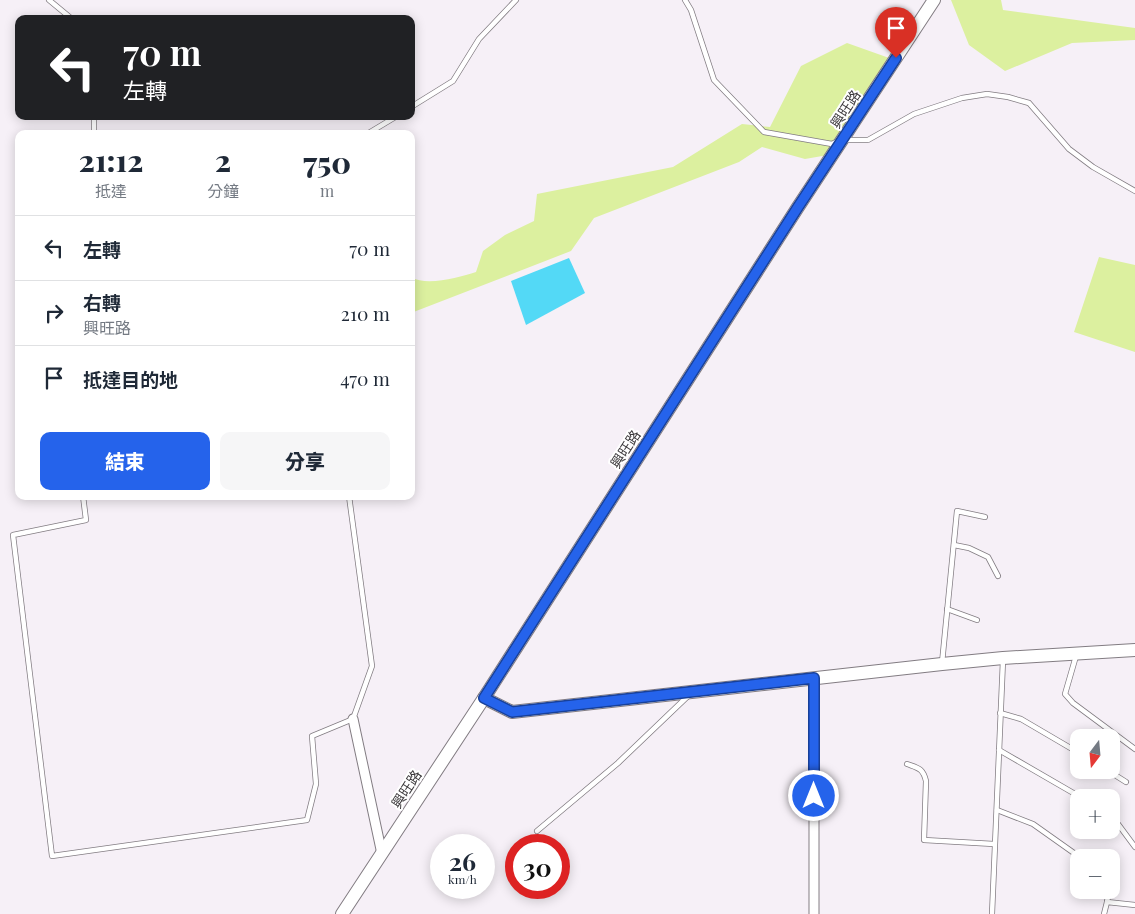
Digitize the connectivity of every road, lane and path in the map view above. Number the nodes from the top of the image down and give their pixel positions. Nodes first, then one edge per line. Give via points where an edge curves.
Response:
1 (49, 0) edge
2 (516, 0) edge
3 (685, 0) edge
4 (934, 0) edge
5 (67, 15) edge
6 (415, 105) edge
7 (390, 120) edge
8 (373, 130) edge
9 (843, 140) junction
10 (1135, 191) edge
11 (84, 500) edge
12 (350, 500) edge
13 (985, 517) dead end
14 (954, 545) junction
15 (998, 576) dead end
16 (948, 609) junction
17 (977, 620) dead end
18 (1135, 650) edge
19 (1076, 654) junction
20 (1003, 658) junction
21 (942, 664) junction
22 (814, 678) junction
23 (693, 692) junction
24 (484, 698) junction
25 (1000, 713) junction
26 (353, 719) junction
27 (1070, 748) edge
28 (1135, 749) edge
29 (999, 750) junction
30 (906, 764) dead end
31 (1120, 778) edge
32 (1126, 782) dead end
33 (1070, 791) edge
34 (997, 810) junction
35 (1120, 827) edge
36 (537, 831) dead end
37 (994, 844) junction
38 (1135, 847) edge
39 (1070, 850) edge
40 (382, 854) junction
41 (1108, 899) edge
42 (1107, 902) junction
43 (1135, 905) edge
44 (342, 914) edge
45 (814, 914) edge
46 (992, 914) edge
47 (1104, 914) edge

1 - 5 lane
2 - 6 lane via 479,39 453,81
3 - 9 lane via 692,10 714,80 764,132 832,144
4 - 9 street, 興旺路
7 - 8 lane
9 - 10 lane via 868,140 914,114 962,98 987,94 1008,97 1029,103 1069,149
9 - 24 street, 興旺路
11 - 26 lane via 86,520 13,535 52,856 306,820 316,784 312,736
12 - 26 lane via 372,666
13 - 14 lane via 957,511
14 - 15 lane via 988,557
14 - 16 lane
16 - 17 lane
16 - 21 lane
18 - 19 street
19 - 20 street
19 - 28 lane via 1064,694 1072,704
20 - 21 street
20 - 25 lane
21 - 22 street
22 - 23 street
22 - 45 street
23 - 24 street via 512,712
23 - 36 lane via 618,763
24 - 40 street, 興旺路
25 - 27 lane via 1021,718
25 - 29 lane
26 - 40 street
29 - 33 lane
29 - 34 lane
30 - 37 lane via 924,773 926,781 924,840
31 - 32 lane
34 - 37 lane
34 - 39 lane via 1033,824
35 - 38 lane
37 - 46 lane
40 - 44 street, 興旺路
41 - 42 lane
42 - 43 lane
42 - 47 lane

